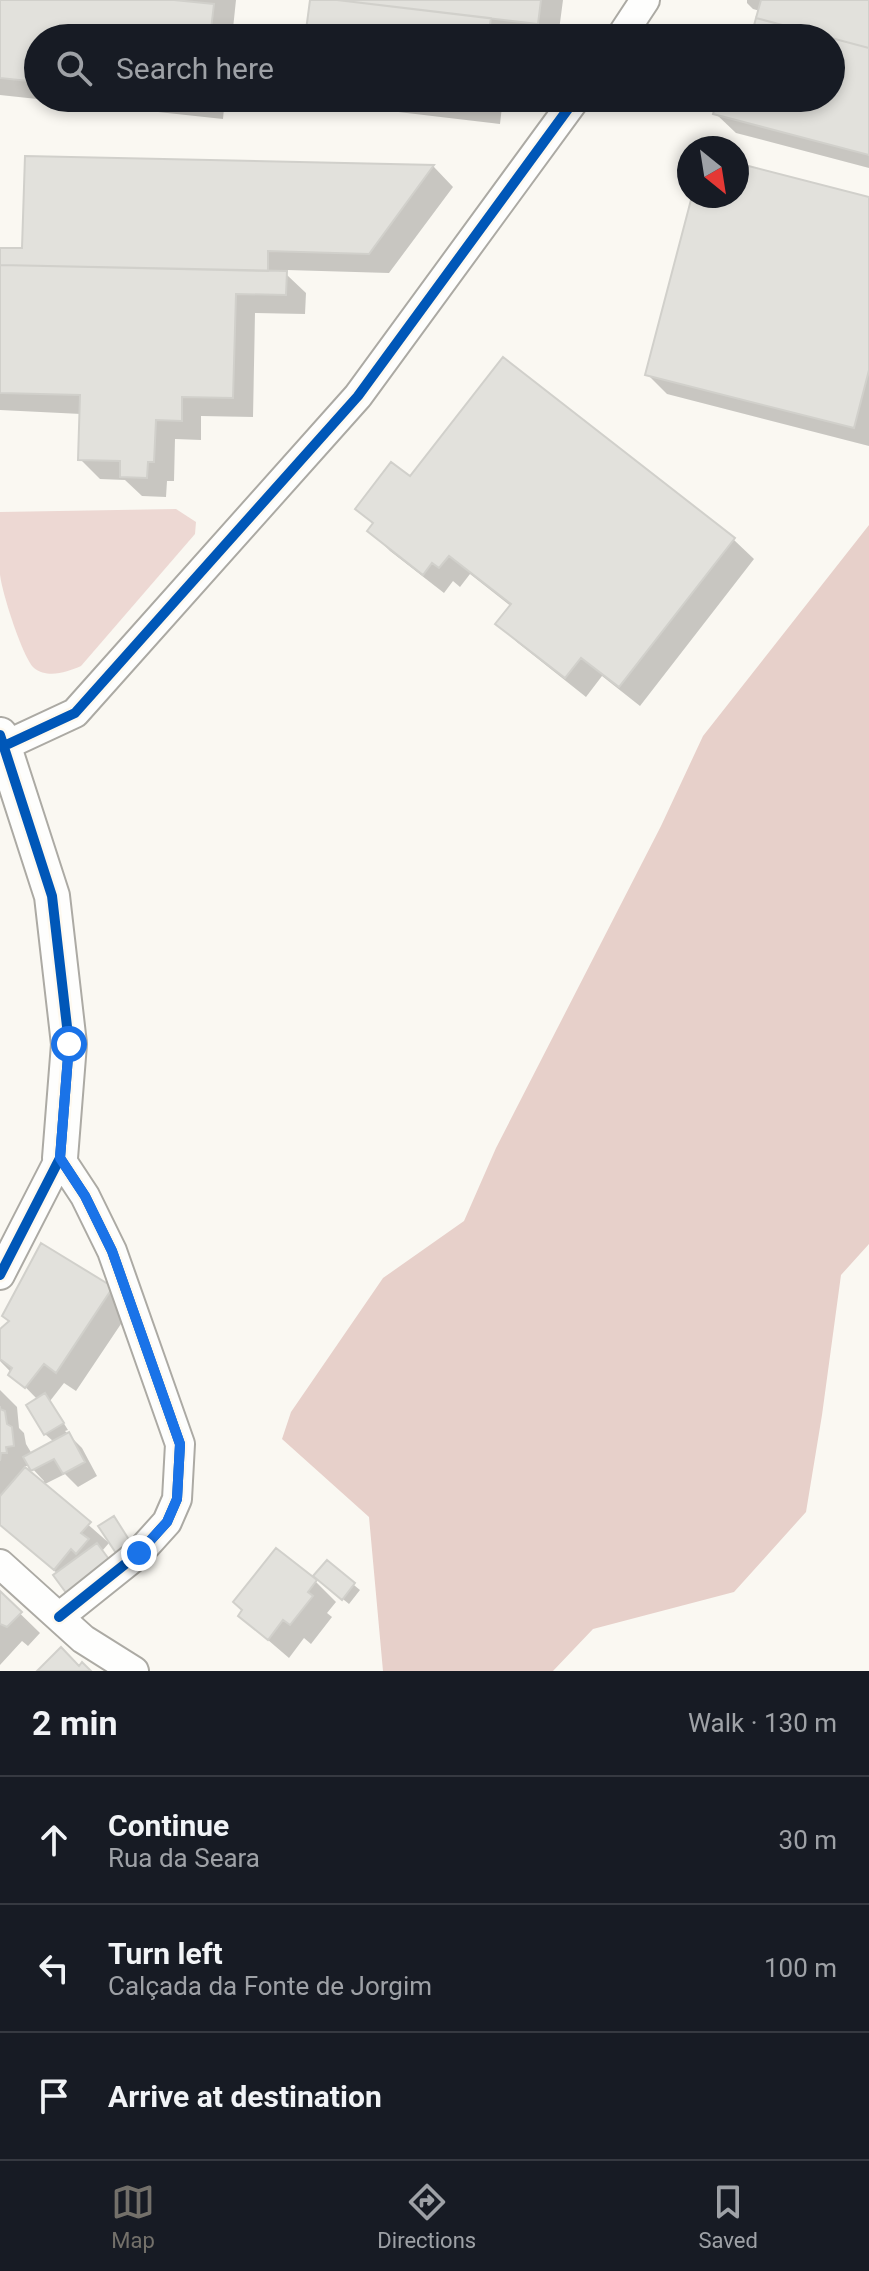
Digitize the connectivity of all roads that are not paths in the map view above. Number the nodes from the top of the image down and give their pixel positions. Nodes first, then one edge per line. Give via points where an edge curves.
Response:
1 (645, 0) edge
2 (629, 24) edge
3 (566, 112) edge
4 (2, 741) edge
5 (60, 1158) junction
6 (0, 1275) edge
7 (0, 1564) edge
8 (59, 1617) junction
9 (134, 1671) edge

1 - 2 street
3 - 4 street via 347,408 75,713
4 - 5 street via 52,896 69,1044
5 - 6 street
5 - 8 street via 112,1251 180,1444 177,1499 167,1522 139,1553
7 - 8 street
8 - 9 street

